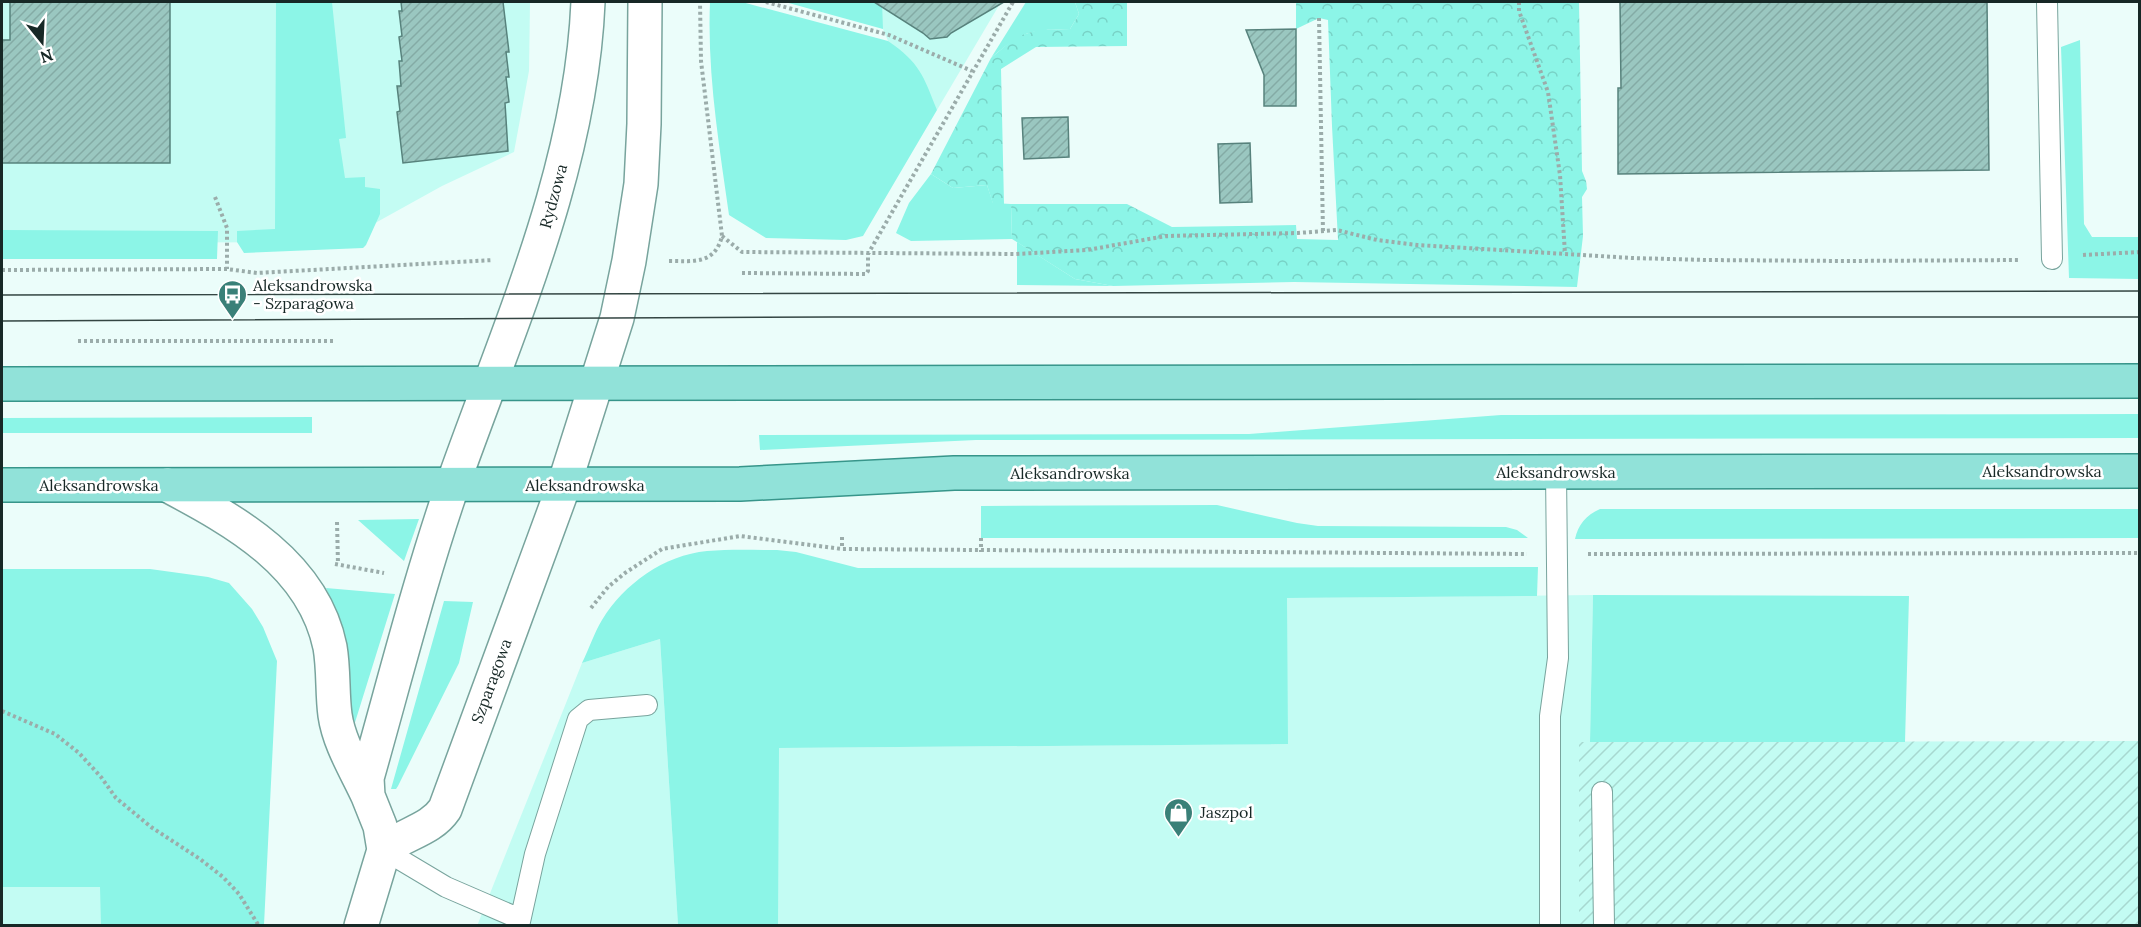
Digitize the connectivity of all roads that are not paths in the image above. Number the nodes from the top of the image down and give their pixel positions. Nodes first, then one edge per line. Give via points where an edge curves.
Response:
1 (588, 2) edge
2 (645, 2) edge
3 (2047, 2) edge
4 (2052, 259) road end
5 (2139, 381) edge
6 (489, 383) junction
7 (2, 384) edge
8 (597, 384) junction
9 (2139, 471) edge
10 (1556, 472) junction
11 (2, 485) edge
12 (167, 485) junction
13 (453, 485) junction
14 (564, 485) junction
15 (647, 705) dead end
16 (1602, 792) dead end
17 (368, 796) junction
18 (384, 850) junction
19 (520, 922) edge
20 (361, 926) edge
21 (1550, 926) edge
22 (1604, 926) edge

1 - 6 street, Rydzowa via 573,119 555,194
2 - 8 street via 641,184 622,294
3 - 4 lane
5 - 8 main road
6 - 7 main road
6 - 8 main road
6 - 13 street, Rydzowa
8 - 14 street, Szparagowa
9 - 10 main road, Aleksandrowska
10 - 14 main road, Aleksandrowska via 954,473 740,484
10 - 21 lane via 1558,658 1550,716
11 - 12 main road, Aleksandrowska
12 - 13 main road, Aleksandrowska
12 - 17 street via 241,527 269,548 311,601 326,635 340,737
13 - 14 main road, Aleksandrowska
13 - 17 street via 367,778
14 - 18 street, Szparagowa via 445,809 430,825
15 - 19 lane via 589,710 579,719 535,854
16 - 22 lane
17 - 18 street
18 - 19 lane via 446,887
18 - 20 street

